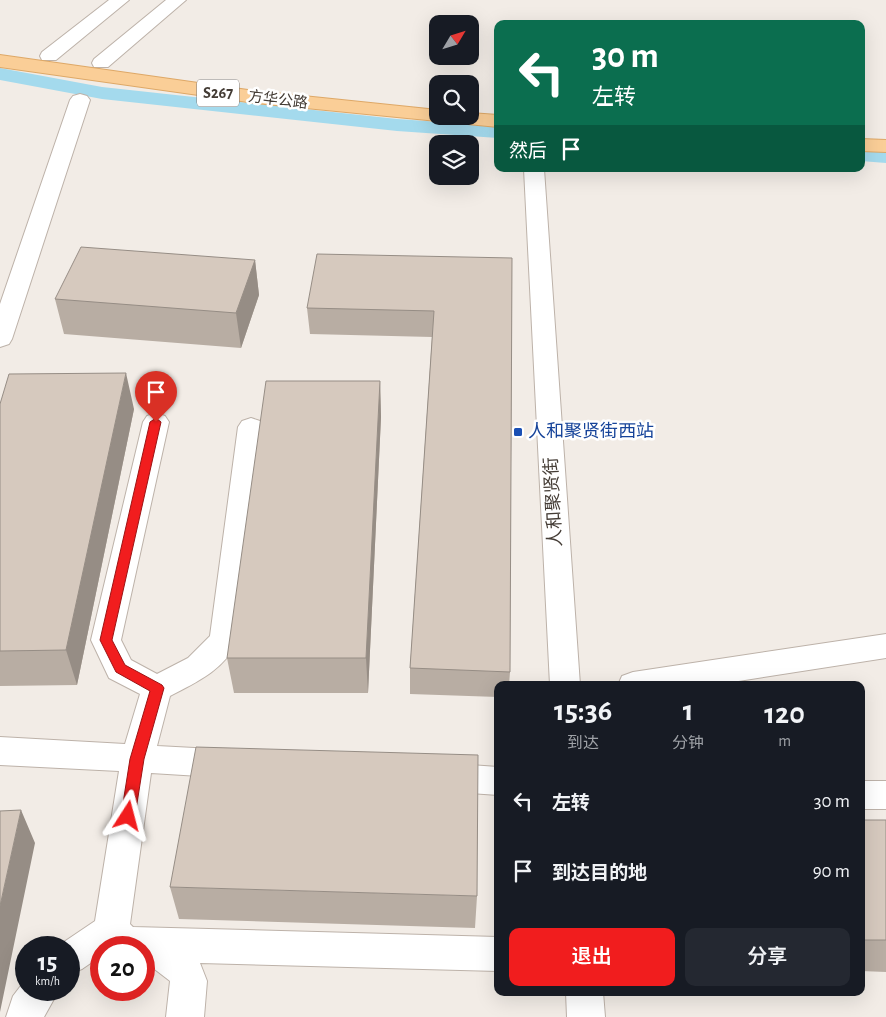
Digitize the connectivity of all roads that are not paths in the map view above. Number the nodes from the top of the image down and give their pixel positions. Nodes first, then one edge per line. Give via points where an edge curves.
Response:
1 (120, 0) edge
2 (177, 0) edge
3 (0, 48) edge
4 (48, 56) junction
5 (0, 61) edge
6 (101, 64) junction
7 (80, 100) dead end
8 (429, 101) edge
9 (479, 106) edge
10 (494, 108) edge
11 (429, 115) edge
12 (479, 119) edge
13 (494, 121) edge
14 (865, 131) edge
15 (886, 132) edge
16 (865, 145) edge
17 (886, 146) edge
18 (534, 172) edge
19 (0, 339) edge
20 (156, 422) dead end
21 (251, 427) dead end
22 (886, 646) edge
23 (565, 681) edge
24 (658, 681) edge
25 (157, 688) junction
26 (0, 751) edge
27 (137, 759) junction
28 (264, 766) edge
29 (410, 776) edge
30 (494, 781) edge
31 (865, 795) edge
32 (886, 795) edge
33 (111, 930) junction
34 (117, 936) edge
35 (155, 946) edge
36 (155, 947) edge
37 (80, 950) edge
38 (494, 954) edge
39 (584, 996) edge
40 (32, 1001) edge
41 (25, 1017) edge
42 (185, 1017) edge
43 (586, 1017) edge

1 - 4 street
2 - 6 street
3 - 4 main road, 方华公路 / S267
4 - 6 main road, 方华公路 / S267
5 - 11 main road, 方华公路 / S267 via 237,95
6 - 8 main road, 方华公路 / S267
7 - 19 street
9 - 10 main road
12 - 13 main road, 方华公路 / S267
14 - 15 main road
16 - 17 main road
18 - 23 street, 人和聚贤街
20 - 25 street via 106,640 120,668
21 - 25 street via 224,640 199,667
22 - 24 street
25 - 27 street
26 - 27 street
27 - 28 street
27 - 33 street
29 - 30 street
31 - 32 street
33 - 34 street
33 - 37 street
35 - 38 street
36 - 42 street via 184,967 191,984
39 - 43 street
40 - 41 street

